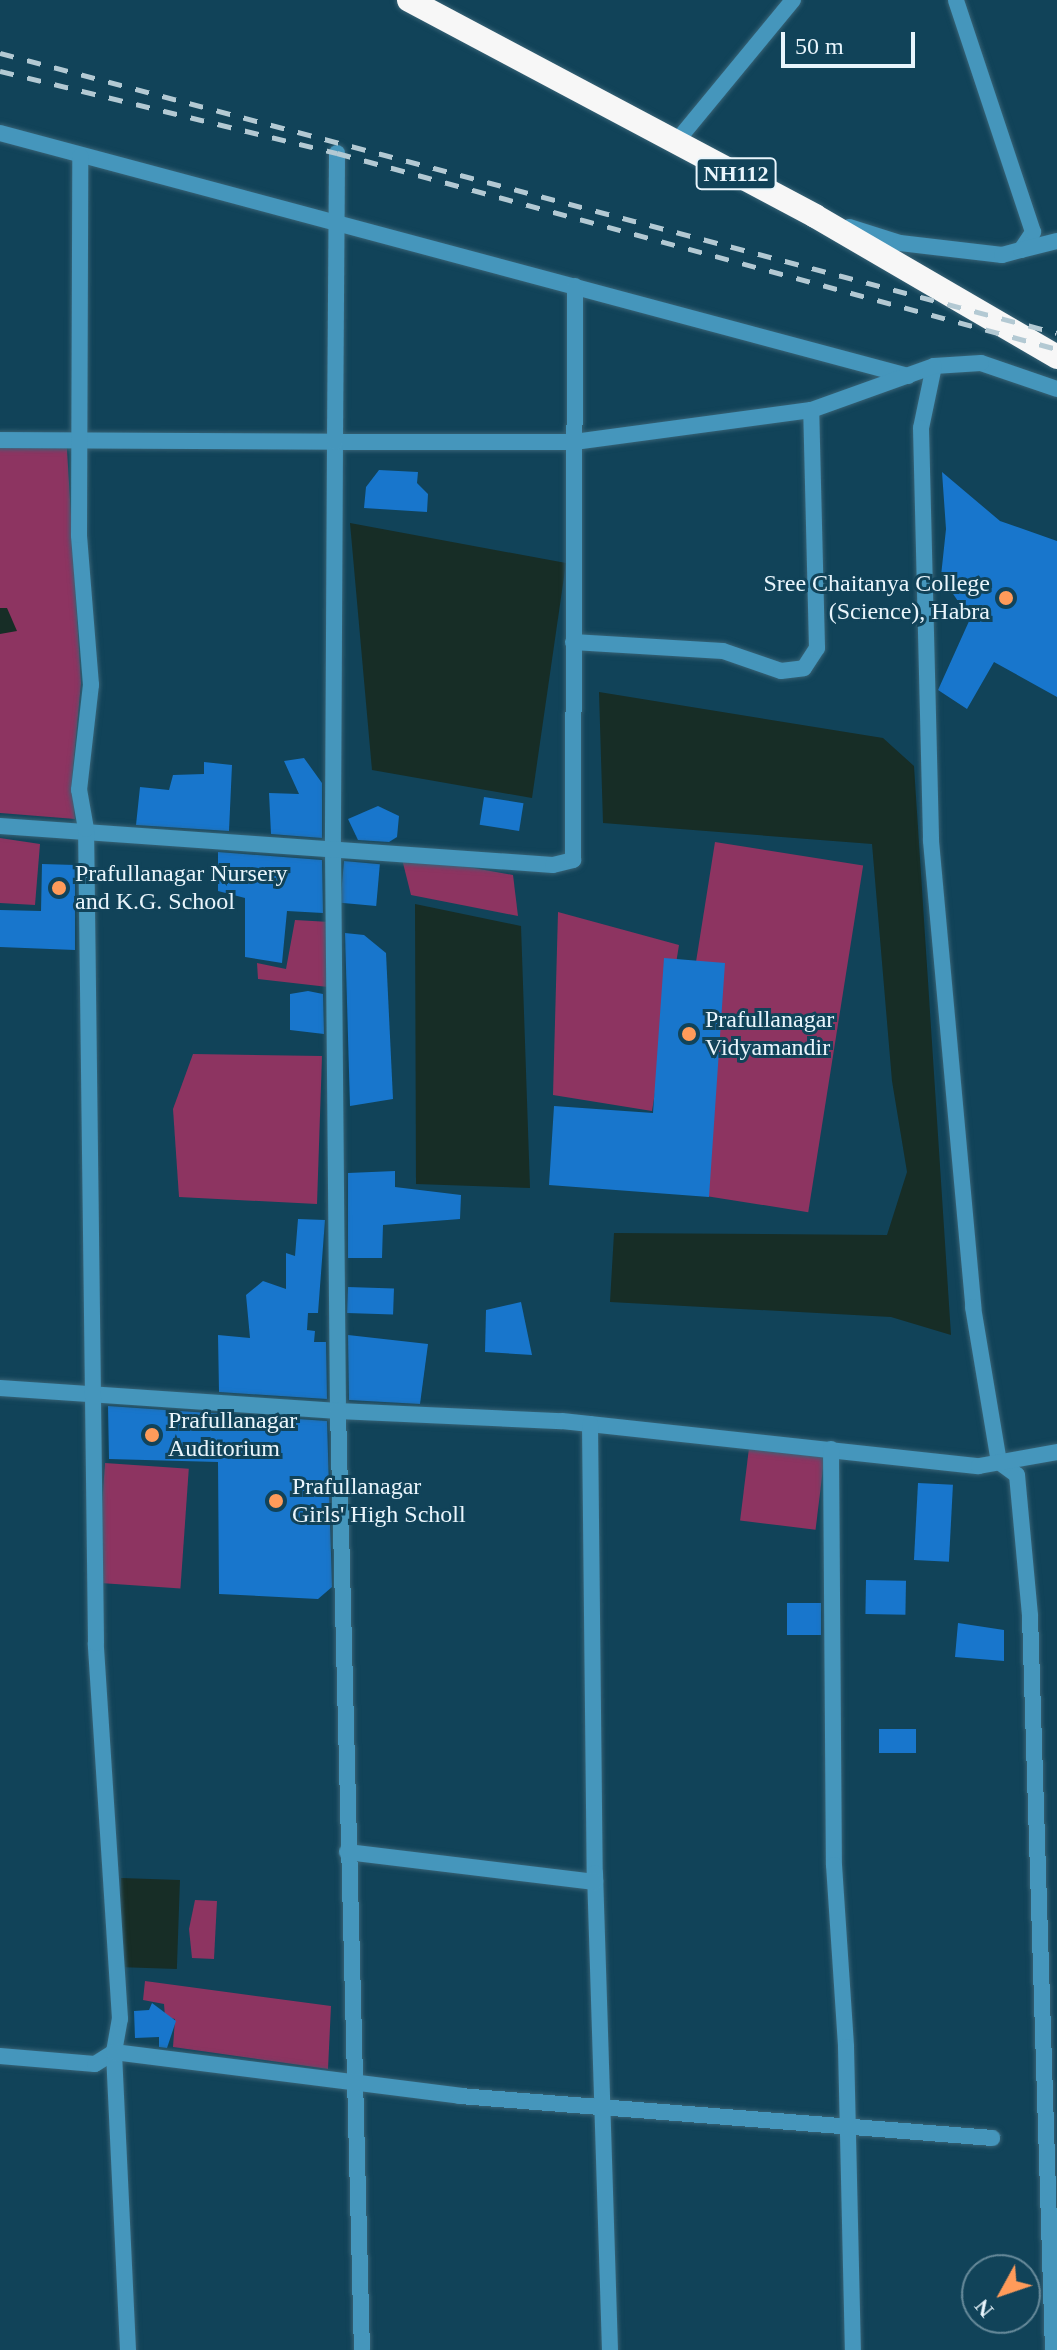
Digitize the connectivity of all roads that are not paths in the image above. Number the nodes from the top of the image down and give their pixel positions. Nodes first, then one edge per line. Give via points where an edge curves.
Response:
1 (793, 0) edge
2 (956, 0) edge
3 (411, 1) edge
4 (0, 133) edge
5 (676, 142) junction
6 (337, 153) dead end
7 (80, 156) junction
8 (815, 216) junction
9 (337, 222) junction
10 (1050, 244) edge
11 (1021, 250) junction
12 (1057, 261) edge
13 (575, 286) junction
14 (1057, 357) edge
15 (934, 366) junction
16 (908, 376) junction
17 (1057, 389) edge
18 (811, 410) junction
19 (83, 439) junction
20 (0, 440) edge
21 (335, 442) junction
22 (574, 442) junction
23 (573, 642) junction
24 (0, 826) edge
25 (86, 829) junction
26 (333, 850) junction
27 (0, 1388) edge
28 (97, 1394) junction
29 (338, 1411) junction
30 (590, 1424) junction
31 (831, 1449) junction
32 (1057, 1452) edge
33 (999, 1462) junction
34 (347, 1852) junction
35 (595, 1882) junction
36 (114, 2052) junction
37 (0, 2056) edge
38 (355, 2084) junction
39 (604, 2104) junction
40 (847, 2128) junction
41 (992, 2138) dead end
42 (128, 2350) edge
43 (362, 2350) edge
44 (610, 2350) edge
45 (853, 2350) edge
46 (1053, 2350) edge

1 - 5 street
2 - 11 street via 1031,219 1033,232
3 - 5 highway, NH112
4 - 7 street
5 - 8 highway, NH112
6 - 9 street
7 - 9 street
7 - 19 street
8 - 11 street via 900,243 1002,255
8 - 14 highway, NH112
9 - 13 street
9 - 21 street
10 - 11 street
10 - 12 street
13 - 16 street
13 - 22 street
15 - 16 street
15 - 17 street via 995,364
15 - 33 street via 921,428 931,841 973,1307
16 - 18 street
18 - 22 street
18 - 23 street via 817,648 804,668 781,671 723,651
19 - 20 street
19 - 21 street
19 - 25 street via 79,535 91,685 79,790
21 - 22 street
21 - 26 street
22 - 23 street
23 - 26 street via 573,860 553,865
24 - 25 street
25 - 26 street
25 - 28 street
26 - 29 street
27 - 28 street
28 - 29 street
28 - 36 street via 96,1643 120,2019
29 - 30 street
29 - 34 street
30 - 31 street
30 - 35 street
31 - 33 street via 979,1466
31 - 40 street via 834,1865
32 - 33 street
33 - 46 street via 1017,1475 1030,1616
34 - 35 street
34 - 38 street
35 - 39 street
36 - 37 street via 95,2064
36 - 38 street
36 - 42 street
38 - 39 street
38 - 43 street
39 - 40 street
39 - 44 street
40 - 41 street
40 - 45 street

